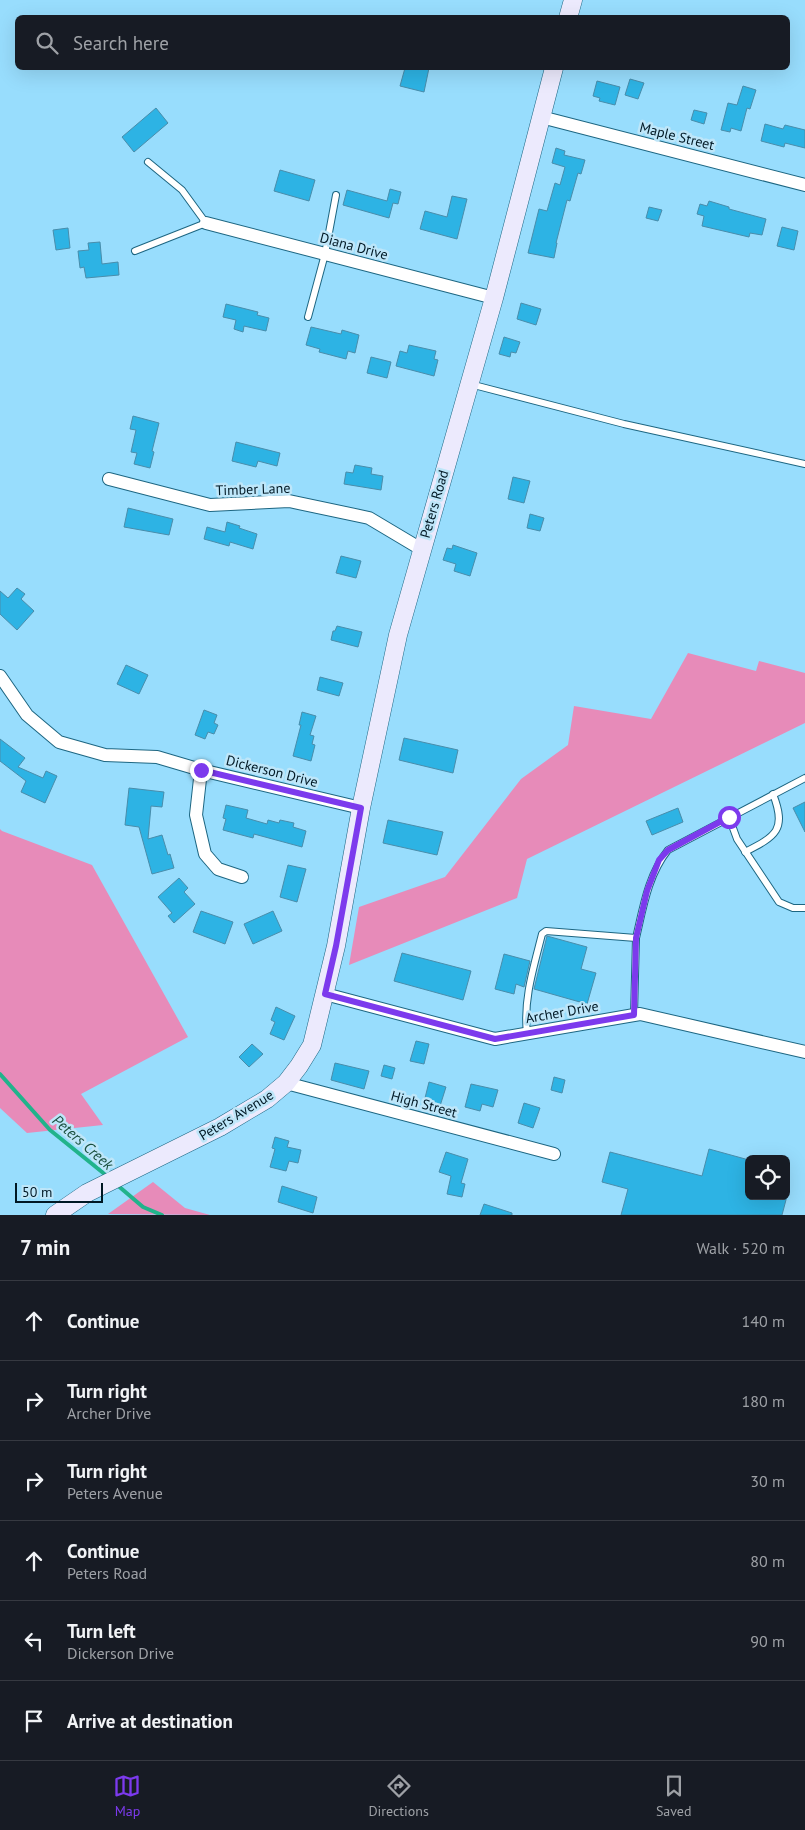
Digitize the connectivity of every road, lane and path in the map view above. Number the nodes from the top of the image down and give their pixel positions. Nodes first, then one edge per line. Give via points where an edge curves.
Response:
1 (573, 0) edge
2 (569, 15) edge
3 (553, 70) edge
4 (541, 117) junction
5 (148, 162) dead end
6 (805, 185) edge
7 (336, 196) dead end
8 (206, 223) junction
9 (136, 251) dead end
10 (325, 254) junction
11 (494, 298) junction
12 (308, 317) dead end
13 (469, 384) junction
14 (805, 464) edge
15 (109, 479) dead end
16 (421, 549) junction
17 (0, 676) edge
18 (201, 770) junction
19 (805, 778) edge
20 (773, 794) junction
21 (361, 808) junction
22 (729, 817) junction
23 (745, 852) junction
24 (242, 877) dead end
25 (805, 908) edge
26 (636, 938) junction
27 (336, 946) joint
28 (325, 994) junction
29 (634, 1015) junction
30 (527, 1033) junction
31 (805, 1052) edge
32 (286, 1083) junction
33 (554, 1154) dead end
34 (55, 1215) edge

1 - 2 street
3 - 4 street, Peters Road
4 - 6 street, Maple Street
4 - 11 street, Peters Road
5 - 8 lane via 182,190
7 - 10 lane
8 - 9 lane
8 - 10 street, Diana Drive
10 - 11 street, Diana Drive
10 - 12 lane
11 - 13 street, Peters Road
13 - 14 lane via 624,424
13 - 16 street, Peters Road
15 - 16 street, Timber Lane via 210,505 289,501 369,518
16 - 21 street, Peters Road via 398,635
17 - 18 street, Dickerson Drive via 27,715 59,742 105,755 157,757
18 - 21 street, Dickerson Drive
18 - 24 street via 196,815 205,854 218,869
19 - 20 lane
20 - 22 lane
20 - 23 lane via 780,810 776,832
21 - 27 street, Peters Road
22 - 23 lane
22 - 26 lane via 668,850 659,860 647,891
23 - 25 lane via 779,902 793,908
26 - 29 lane
26 - 30 lane via 552,930 542,934 533,970 526,1017
27 - 28 street, Peters Avenue
28 - 30 street, Archer Drive via 495,1039
28 - 32 street, Peters Avenue via 312,1045
29 - 30 street, Archer Drive
29 - 31 street, Archer Drive
32 - 33 street, High Street
32 - 34 street, Peters Avenue via 267,1099 220,1128 87,1193

